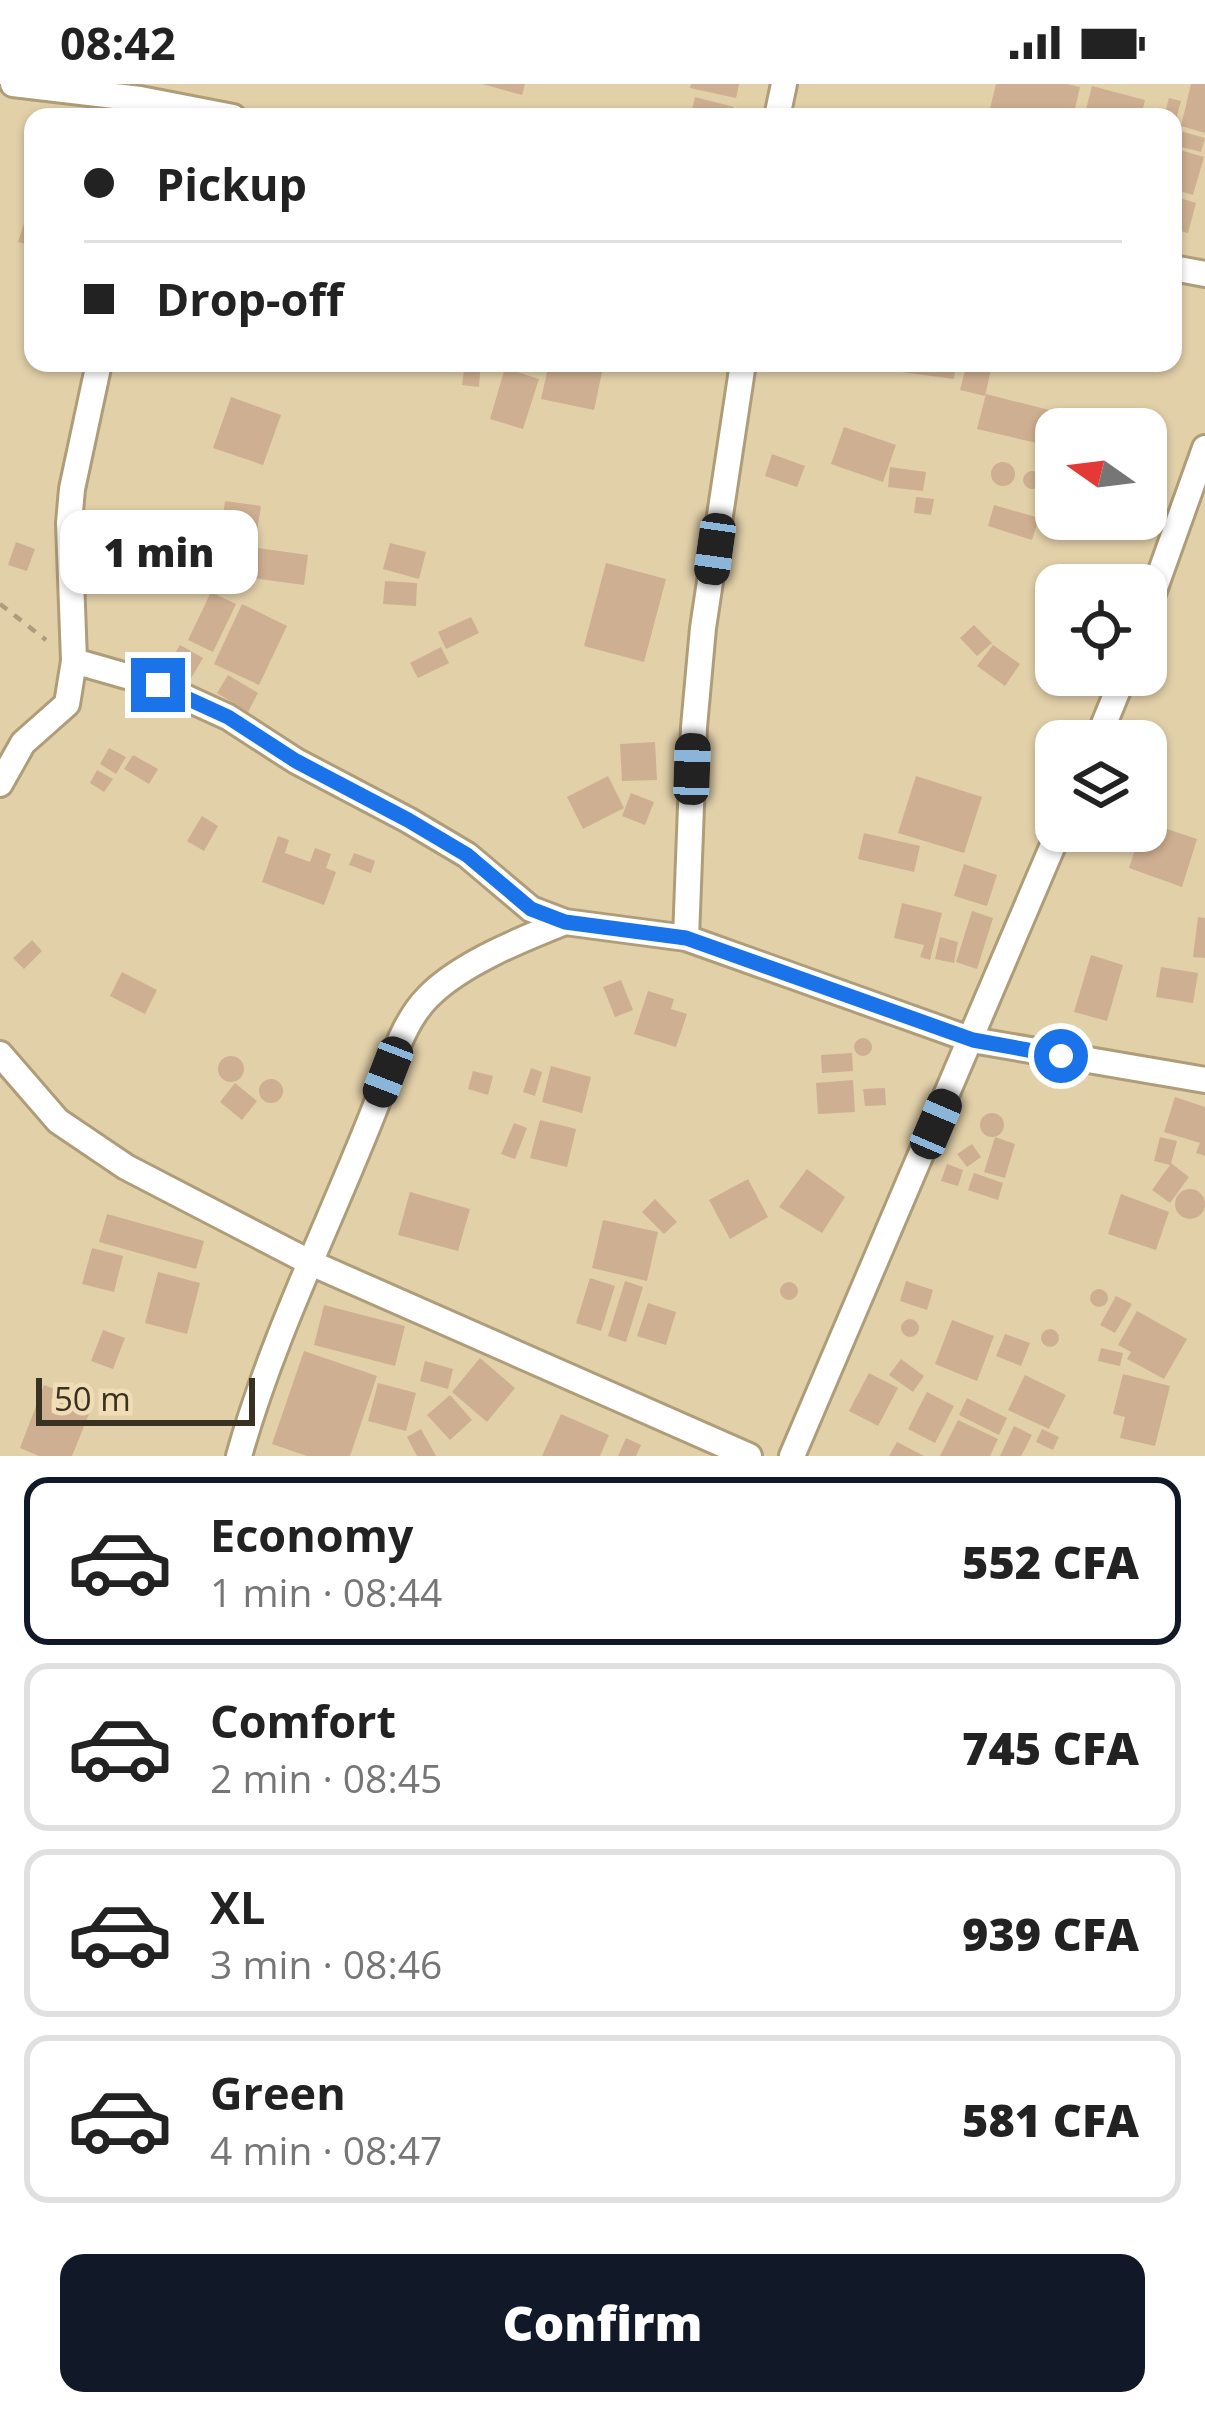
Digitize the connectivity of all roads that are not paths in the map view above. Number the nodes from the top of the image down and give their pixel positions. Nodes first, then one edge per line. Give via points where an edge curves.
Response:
1 (13, 84) edge
2 (140, 100) edge
3 (184, 108) edge
4 (97, 372) edge
5 (742, 372) edge
6 (1205, 448) edge
7 (1164, 564) edge
8 (74, 662) junction
9 (0, 784) edge
10 (1051, 852) edge
11 (565, 922) junction
12 (686, 938) junction
13 (973, 1040) junction
14 (0, 1054) edge
15 (1205, 1080) edge
16 (311, 1263) junction
17 (239, 1456) edge
18 (749, 1456) edge
19 (792, 1456) edge

1 - 2 street
2 - 3 street
4 - 8 street via 71,489
5 - 12 street via 703,628
6 - 7 street
8 - 9 street via 67,704 23,742
8 - 11 street via 158,685 228,717 467,855 531,909
10 - 13 street
11 - 12 street
11 - 16 street via 426,998
12 - 13 street
13 - 15 street
13 - 19 street
14 - 16 street via 58,1120 126,1167
16 - 17 street
16 - 18 street

